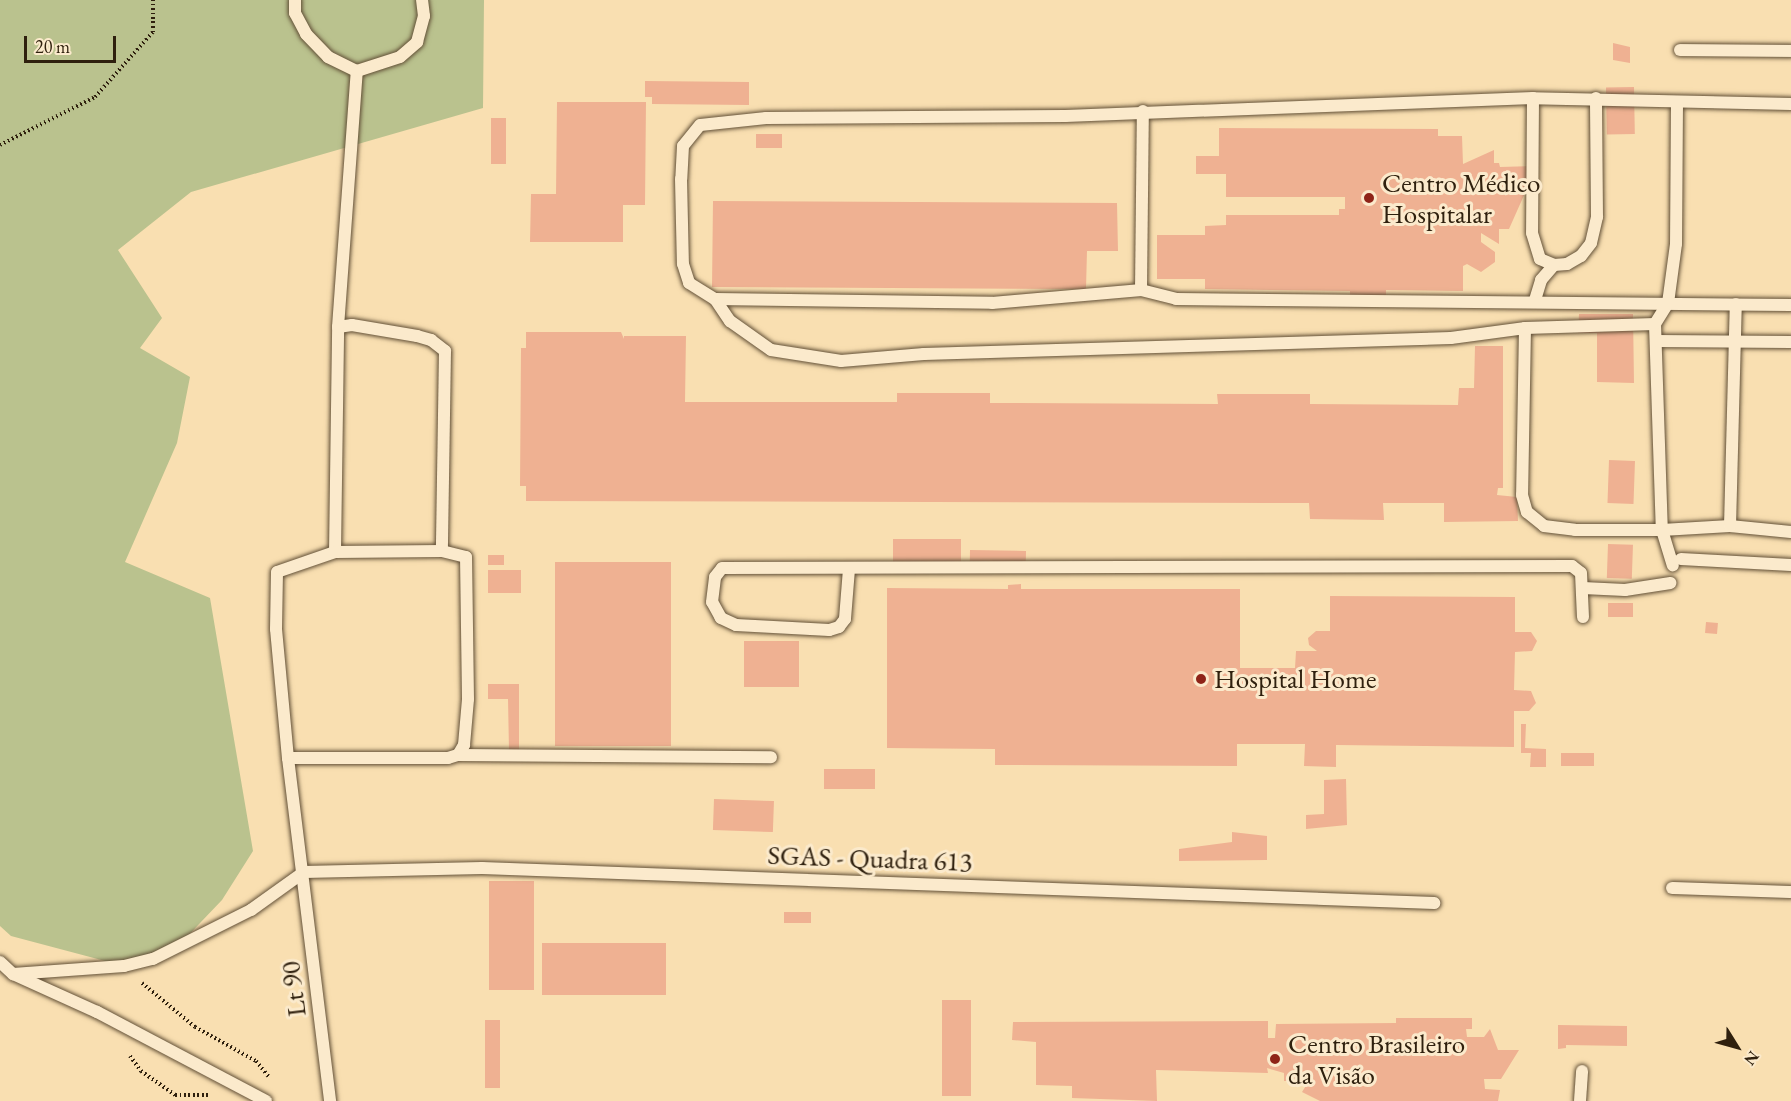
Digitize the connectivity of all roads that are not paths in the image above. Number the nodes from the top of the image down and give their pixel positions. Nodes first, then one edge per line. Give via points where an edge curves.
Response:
1 (296, 0) edge
2 (422, 0) edge
3 (1680, 50) dead end
4 (1791, 51) edge
5 (357, 71) junction
6 (1533, 98) junction
7 (1596, 98) junction
8 (1677, 103) junction
9 (1791, 104) edge
10 (1143, 111) junction
11 (1554, 266) junction
12 (1141, 290) junction
13 (716, 299) junction
14 (1535, 300) junction
15 (1668, 303) junction
16 (1736, 304) junction
17 (1791, 304) edge
18 (1655, 324) junction
19 (338, 327) junction
20 (1525, 328) junction
21 (1736, 340) junction
22 (1656, 341) junction
23 (1791, 342) edge
24 (1730, 526) junction
25 (1662, 530) junction
26 (1791, 532) edge
27 (442, 551) junction
28 (335, 552) junction
29 (1791, 565) edge
30 (849, 569) junction
31 (1670, 583) dead end
32 (1583, 588) junction
33 (1583, 617) dead end
34 (458, 755) junction
35 (771, 757) dead end
36 (288, 758) junction
37 (304, 872) junction
38 (1672, 888) dead end
39 (1791, 891) edge
40 (1434, 903) dead end
41 (0, 962) edge
42 (0, 972) edge
43 (13, 974) junction
44 (1582, 1071) dead end
45 (266, 1101) edge
46 (330, 1101) edge
47 (1580, 1101) edge

1 - 5 lane via 295,14 306,34 328,57
2 - 5 lane via 424,16 417,42 400,57
3 - 4 lane
5 - 19 lane
6 - 7 lane
6 - 10 lane
6 - 11 lane via 1532,233 1540,259
7 - 8 lane
7 - 11 lane via 1597,218 1591,243 1581,256
8 - 9 lane
8 - 15 lane via 1676,244
10 - 12 lane
10 - 13 lane via 1065,116 766,118 700,125 683,146 683,264 689,283
11 - 14 lane via 1541,280
12 - 13 lane via 992,303
12 - 14 lane via 1176,299
13 - 20 lane via 730,321 771,350 841,361 924,354 1451,338
14 - 15 lane
15 - 16 lane
15 - 18 lane
16 - 17 lane
16 - 21 lane
18 - 20 lane
18 - 22 lane
19 - 27 lane via 352,325 417,336 431,340 445,351
19 - 28 lane
20 - 25 lane via 1522,495 1527,512 1544,526 1575,531
21 - 22 lane
21 - 23 lane
21 - 24 lane
22 - 25 lane
24 - 25 lane
24 - 26 lane
25 - 29 lane via 1677,562
27 - 28 lane
27 - 34 lane via 462,554 468,562 468,699 464,745
28 - 36 lane, Lt 90 via 277,572 276,629
30 - 30 lane via 722,568 715,578 712,602 721,618 736,625 829,630 839,627 845,619
30 - 32 lane via 1572,566 1581,573
31 - 32 lane via 1625,590
32 - 33 lane
34 - 35 lane
34 - 36 lane
36 - 37 lane, Lt 90
37 - 40 lane, SGAS - Quadra 613 via 482,868
37 - 43 lane via 251,910 153,959 124,966
37 - 46 lane, Lt 90
38 - 39 lane
41 - 43 lane
42 - 43 lane
43 - 45 lane via 97,1012
44 - 47 lane

